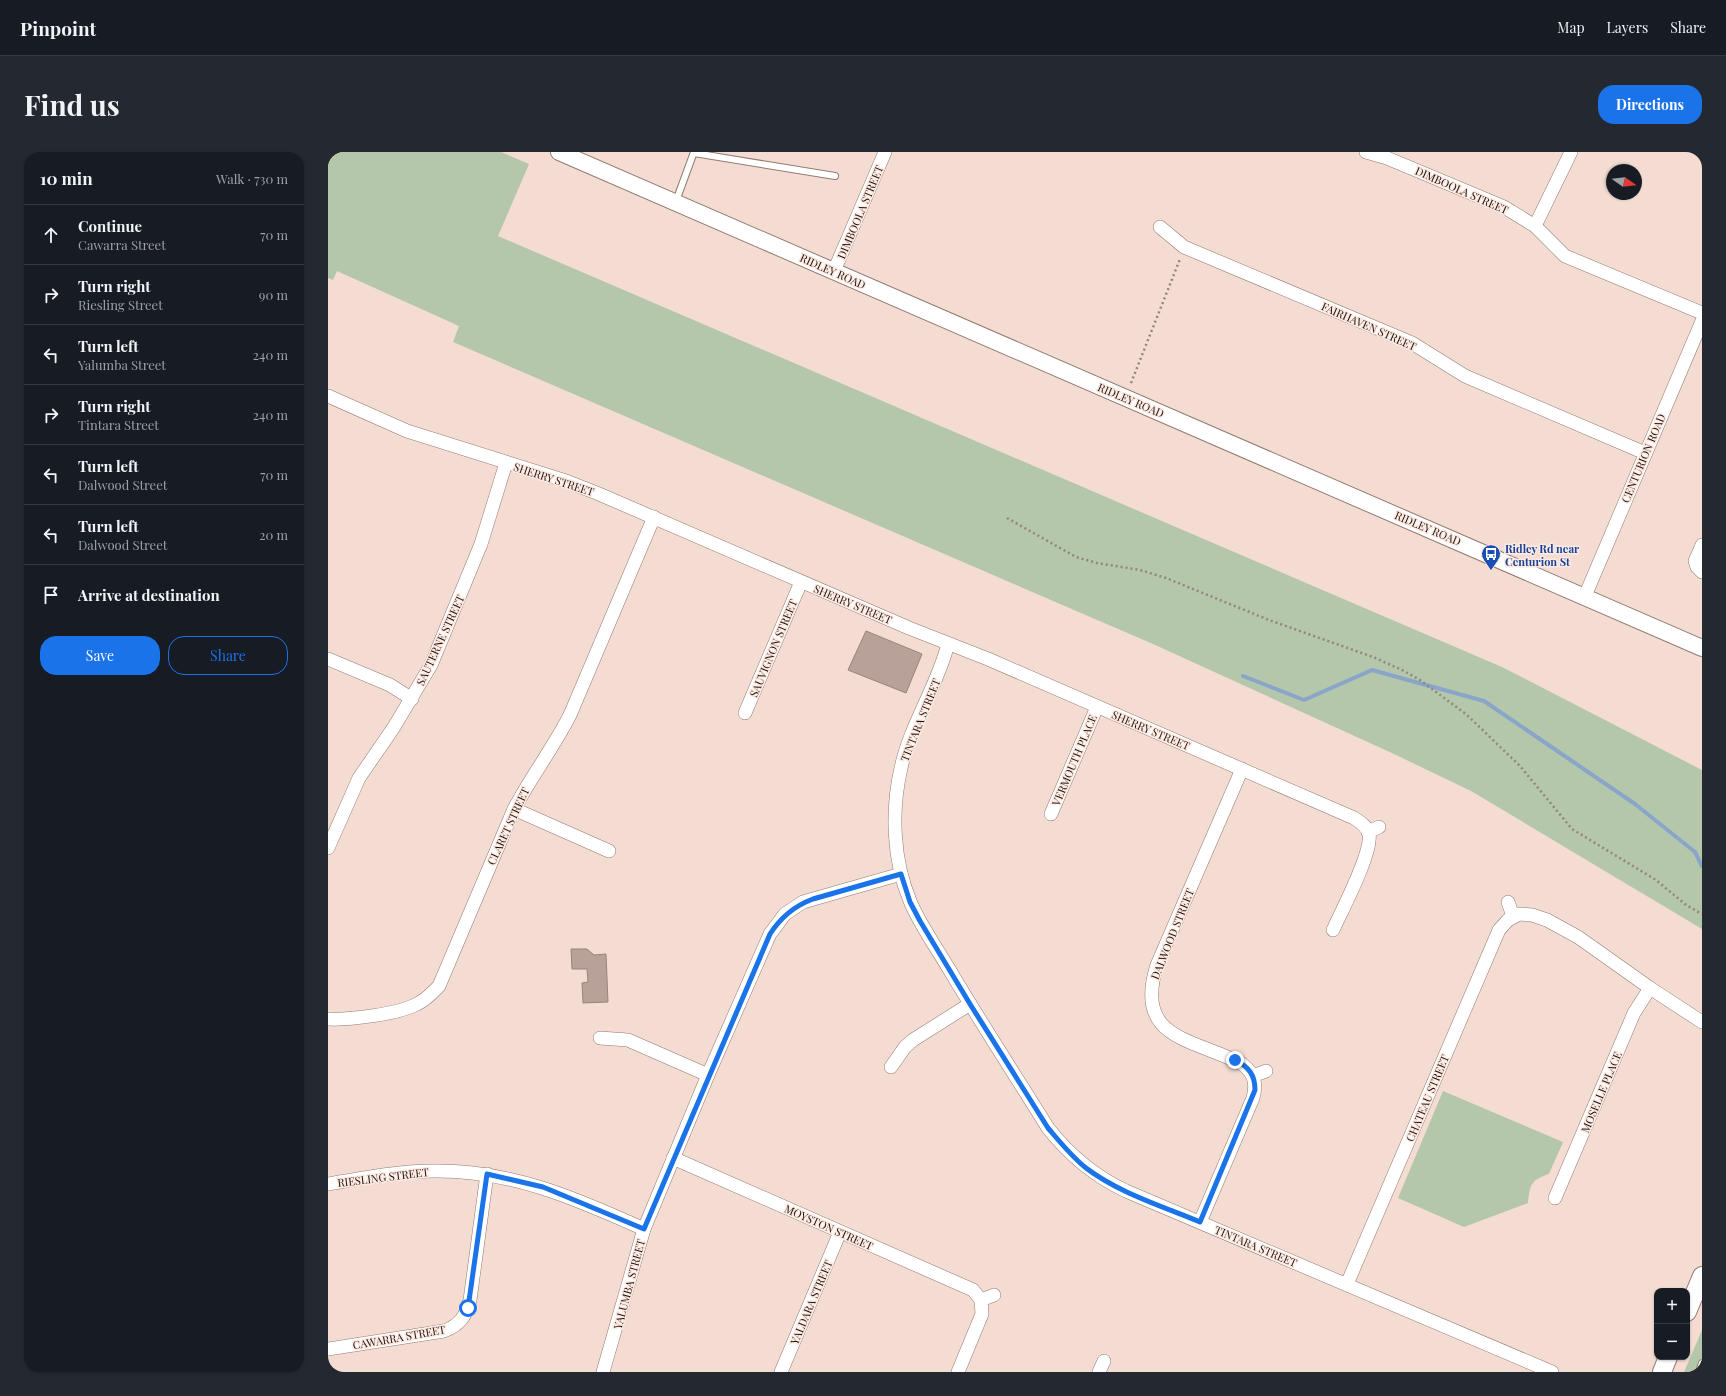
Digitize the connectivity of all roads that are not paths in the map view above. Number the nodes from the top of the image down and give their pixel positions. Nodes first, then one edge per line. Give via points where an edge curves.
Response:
1 (559, 152) edge
2 (694, 152) edge
3 (885, 152) edge
4 (1366, 152) edge
5 (1571, 152) edge
6 (1389, 155) edge
7 (835, 176) dead end
8 (676, 202) junction
9 (1535, 226) junction
10 (1160, 227) dead end
11 (834, 272) junction
12 (1702, 313) edge
13 (1702, 321) edge
14 (328, 396) edge
15 (1645, 453) junction
16 (506, 463) junction
17 (654, 517) junction
18 (1702, 545) edge
19 (1702, 572) edge
20 (801, 582) junction
21 (1585, 596) junction
22 (948, 644) junction
23 (1702, 648) edge
24 (328, 659) edge
25 (412, 698) junction
26 (1097, 707) junction
27 (745, 713) dead end
28 (1242, 769) junction
29 (514, 809) junction
30 (1051, 814) dead end
31 (329, 841) edge
32 (608, 851) dead end
33 (901, 874) junction
34 (1508, 902) dead end
35 (1513, 916) junction
36 (1333, 930) dead end
37 (1650, 988) junction
38 (970, 1004) junction
39 (328, 1019) edge
40 (1702, 1022) edge
41 (600, 1038) dead end
42 (891, 1067) dead end
43 (1266, 1071) dead end
44 (708, 1075) junction
45 (1253, 1076) junction
46 (673, 1158) junction
47 (487, 1174) junction
48 (328, 1184) edge
49 (1555, 1198) dead end
50 (1200, 1222) junction
51 (644, 1229) junction
52 (840, 1232) junction
53 (1701, 1282) edge
54 (1347, 1284) junction
55 (994, 1295) dead end
56 (981, 1300) junction
57 (1690, 1306) edge
58 (328, 1349) edge
59 (1667, 1360) edge
60 (1702, 1363) edge
61 (603, 1372) edge
62 (781, 1372) edge
63 (958, 1372) edge
64 (1552, 1372) edge
65 (1662, 1372) edge
66 (1699, 1372) edge

1 - 8 street, RIDLEY ROAD
2 - 7 lane
2 - 8 lane
3 - 11 street, DIMBOOLA STREET
4 - 6 street, DIMBOOLA STREET
5 - 9 street
6 - 9 street, DIMBOOLA STREET via 1504,207
8 - 11 street, RIDLEY ROAD
9 - 12 street, DIMBOOLA STREET via 1565,256
10 - 15 street, FAIRHAVEN STREET via 1184,247 1412,343 1465,376
11 - 21 street, RIDLEY ROAD
13 - 15 street, CENTURION ROAD
14 - 16 street, SHERRY STREET via 407,431
15 - 21 street, CENTURION ROAD
16 - 17 street, SHERRY STREET via 566,481
16 - 25 street, SAUTERNE STREET via 471,572 431,666
17 - 20 street, SHERRY STREET
17 - 29 street, CLARET STREET via 570,715
18 - 19 street via 1695,561
20 - 22 street, SHERRY STREET
20 - 27 street, SAUVIGNON STREET
21 - 23 street, RIDLEY ROAD
22 - 26 street, SHERRY STREET
22 - 33 street, TINTARA STREET via 901,767 894,818
24 - 25 street via 390,685
25 - 31 street, SAUTERNE STREET via 359,778
26 - 28 street, SHERRY STREET
26 - 30 street, VERMOUTH PLACE
28 - 36 street, SHERRY STREET via 1374,829 1367,852
28 - 45 street, DALWOOD STREET via 1157,965 1151,1000 1157,1019 1170,1032 1235,1060 1249,1069
29 - 32 street
29 - 39 street, CLARET STREET via 439,986 429,997 405,1009 346,1019
33 - 38 street, TINTARA STREET via 910,902
33 - 44 street, YALUMBA STREET via 781,910
34 - 35 street
35 - 37 street via 1532,914 1561,927
35 - 54 street, CHATEAU STREET via 1499,930
37 - 40 street
37 - 49 street, MOSELLE PLACE via 1634,1013
38 - 42 street via 913,1040
38 - 50 street, TINTARA STREET via 1048,1128 1063,1146 1105,1181
41 - 44 street via 628,1040
43 - 45 street
44 - 46 street, YALUMBA STREET
45 - 50 street via 1253,1098
46 - 51 street, YALUMBA STREET
46 - 52 street, MOYSTON STREET
47 - 48 street, RIESLING STREET via 427,1171
47 - 51 street, RIESLING STREET via 543,1187
47 - 58 street, CAWARRA STREET via 470,1300 465,1316 459,1323 444,1331
50 - 54 street, TINTARA STREET
51 - 61 street, YALUMBA STREET
52 - 56 street, MOYSTON STREET via 968,1287
52 - 62 street, YALDARA STREET
53 - 57 main road
54 - 64 street, TINTARA STREET
55 - 56 street
56 - 63 street via 980,1322
59 - 65 main road
60 - 66 lane

